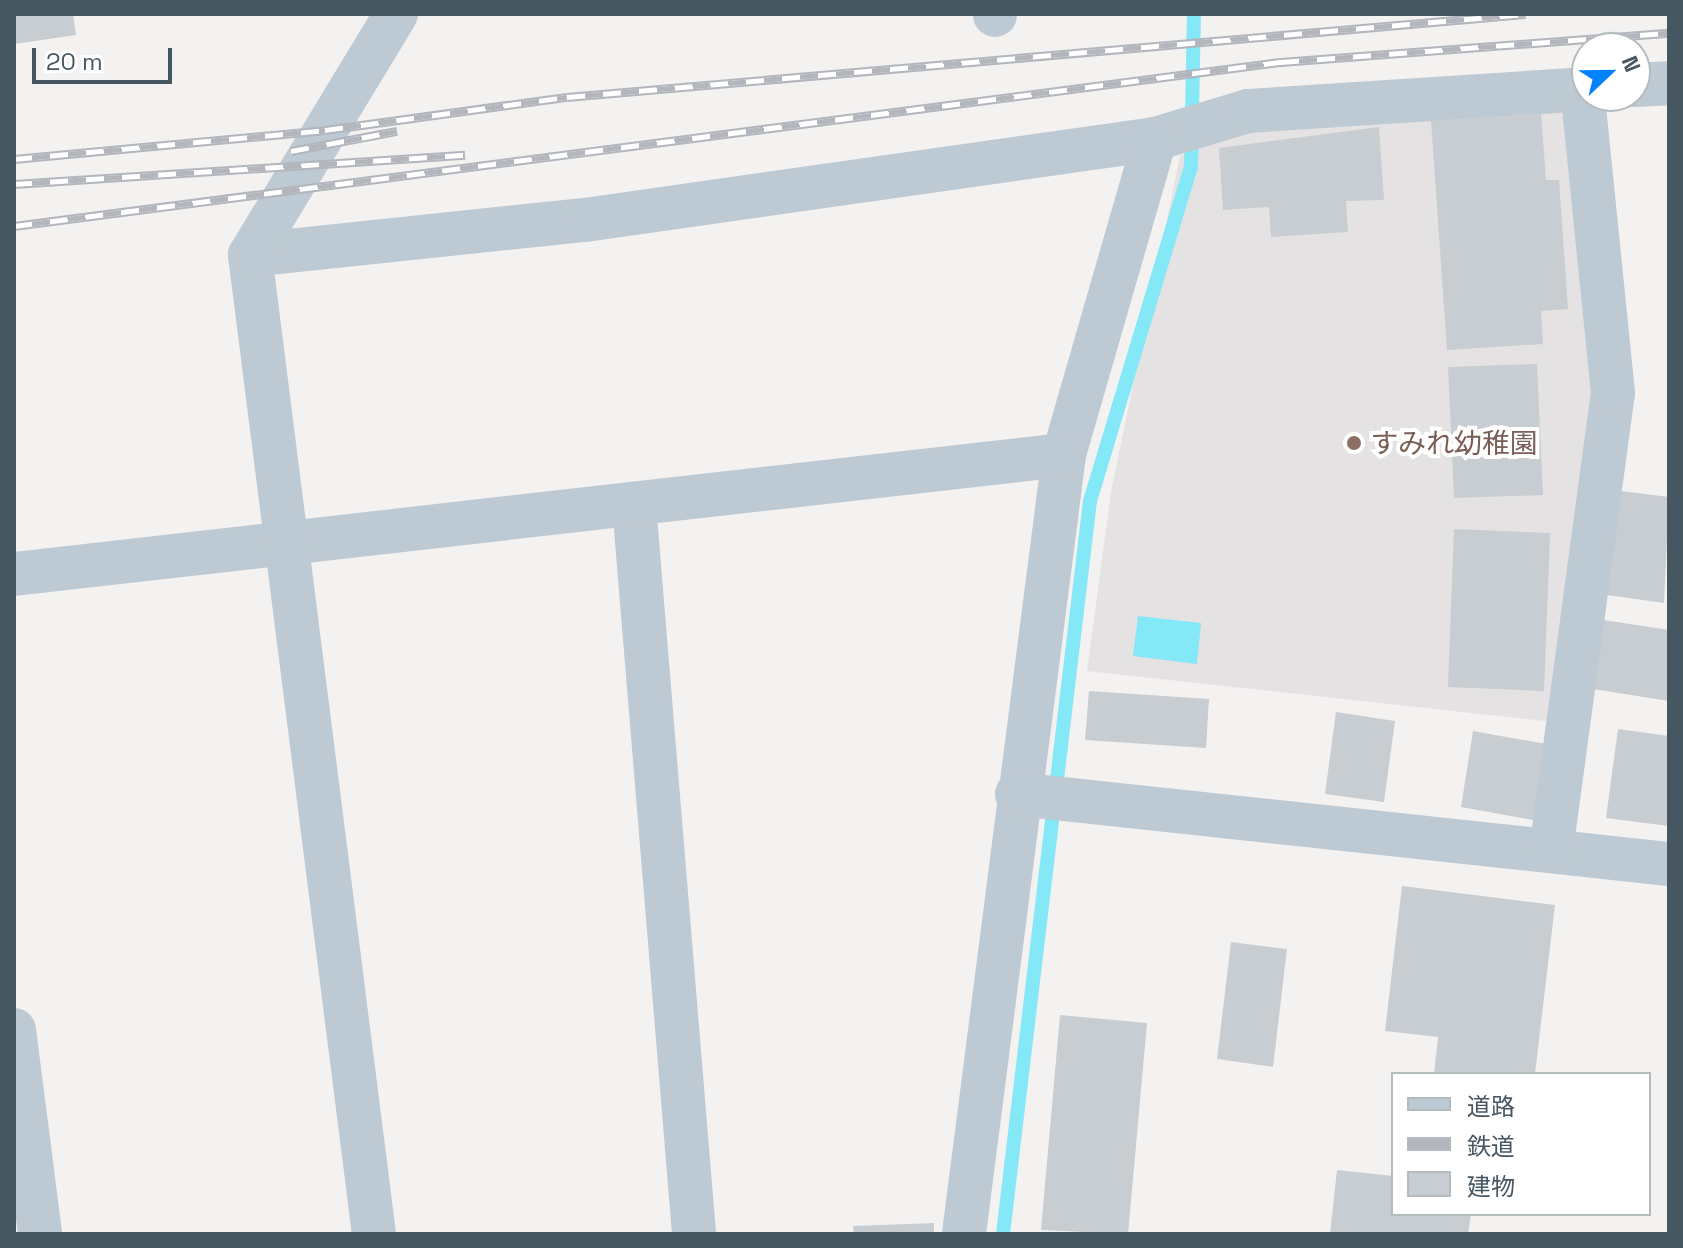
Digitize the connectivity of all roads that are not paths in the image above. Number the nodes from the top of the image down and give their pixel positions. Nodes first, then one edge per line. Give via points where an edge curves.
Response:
1 (396, 14) edge
2 (1571, 90) edge
3 (1586, 112) edge
4 (1155, 139) junction
5 (250, 255) junction
6 (1064, 455) junction
7 (634, 505) junction
8 (282, 546) junction
9 (14, 574) edge
10 (1017, 794) junction
11 (1551, 851) junction
12 (1669, 864) edge
13 (14, 1030) edge
14 (40, 1234) edge
15 (374, 1234) edge
16 (694, 1234) edge
17 (964, 1234) edge

1 - 5 street
2 - 4 street via 1248,111
3 - 11 street via 1613,393
4 - 5 street via 585,220
4 - 6 street
5 - 8 street
6 - 7 street
6 - 10 street
7 - 8 street
7 - 16 street
8 - 9 street
8 - 15 street
10 - 11 street
10 - 17 street
11 - 12 street
13 - 14 street

